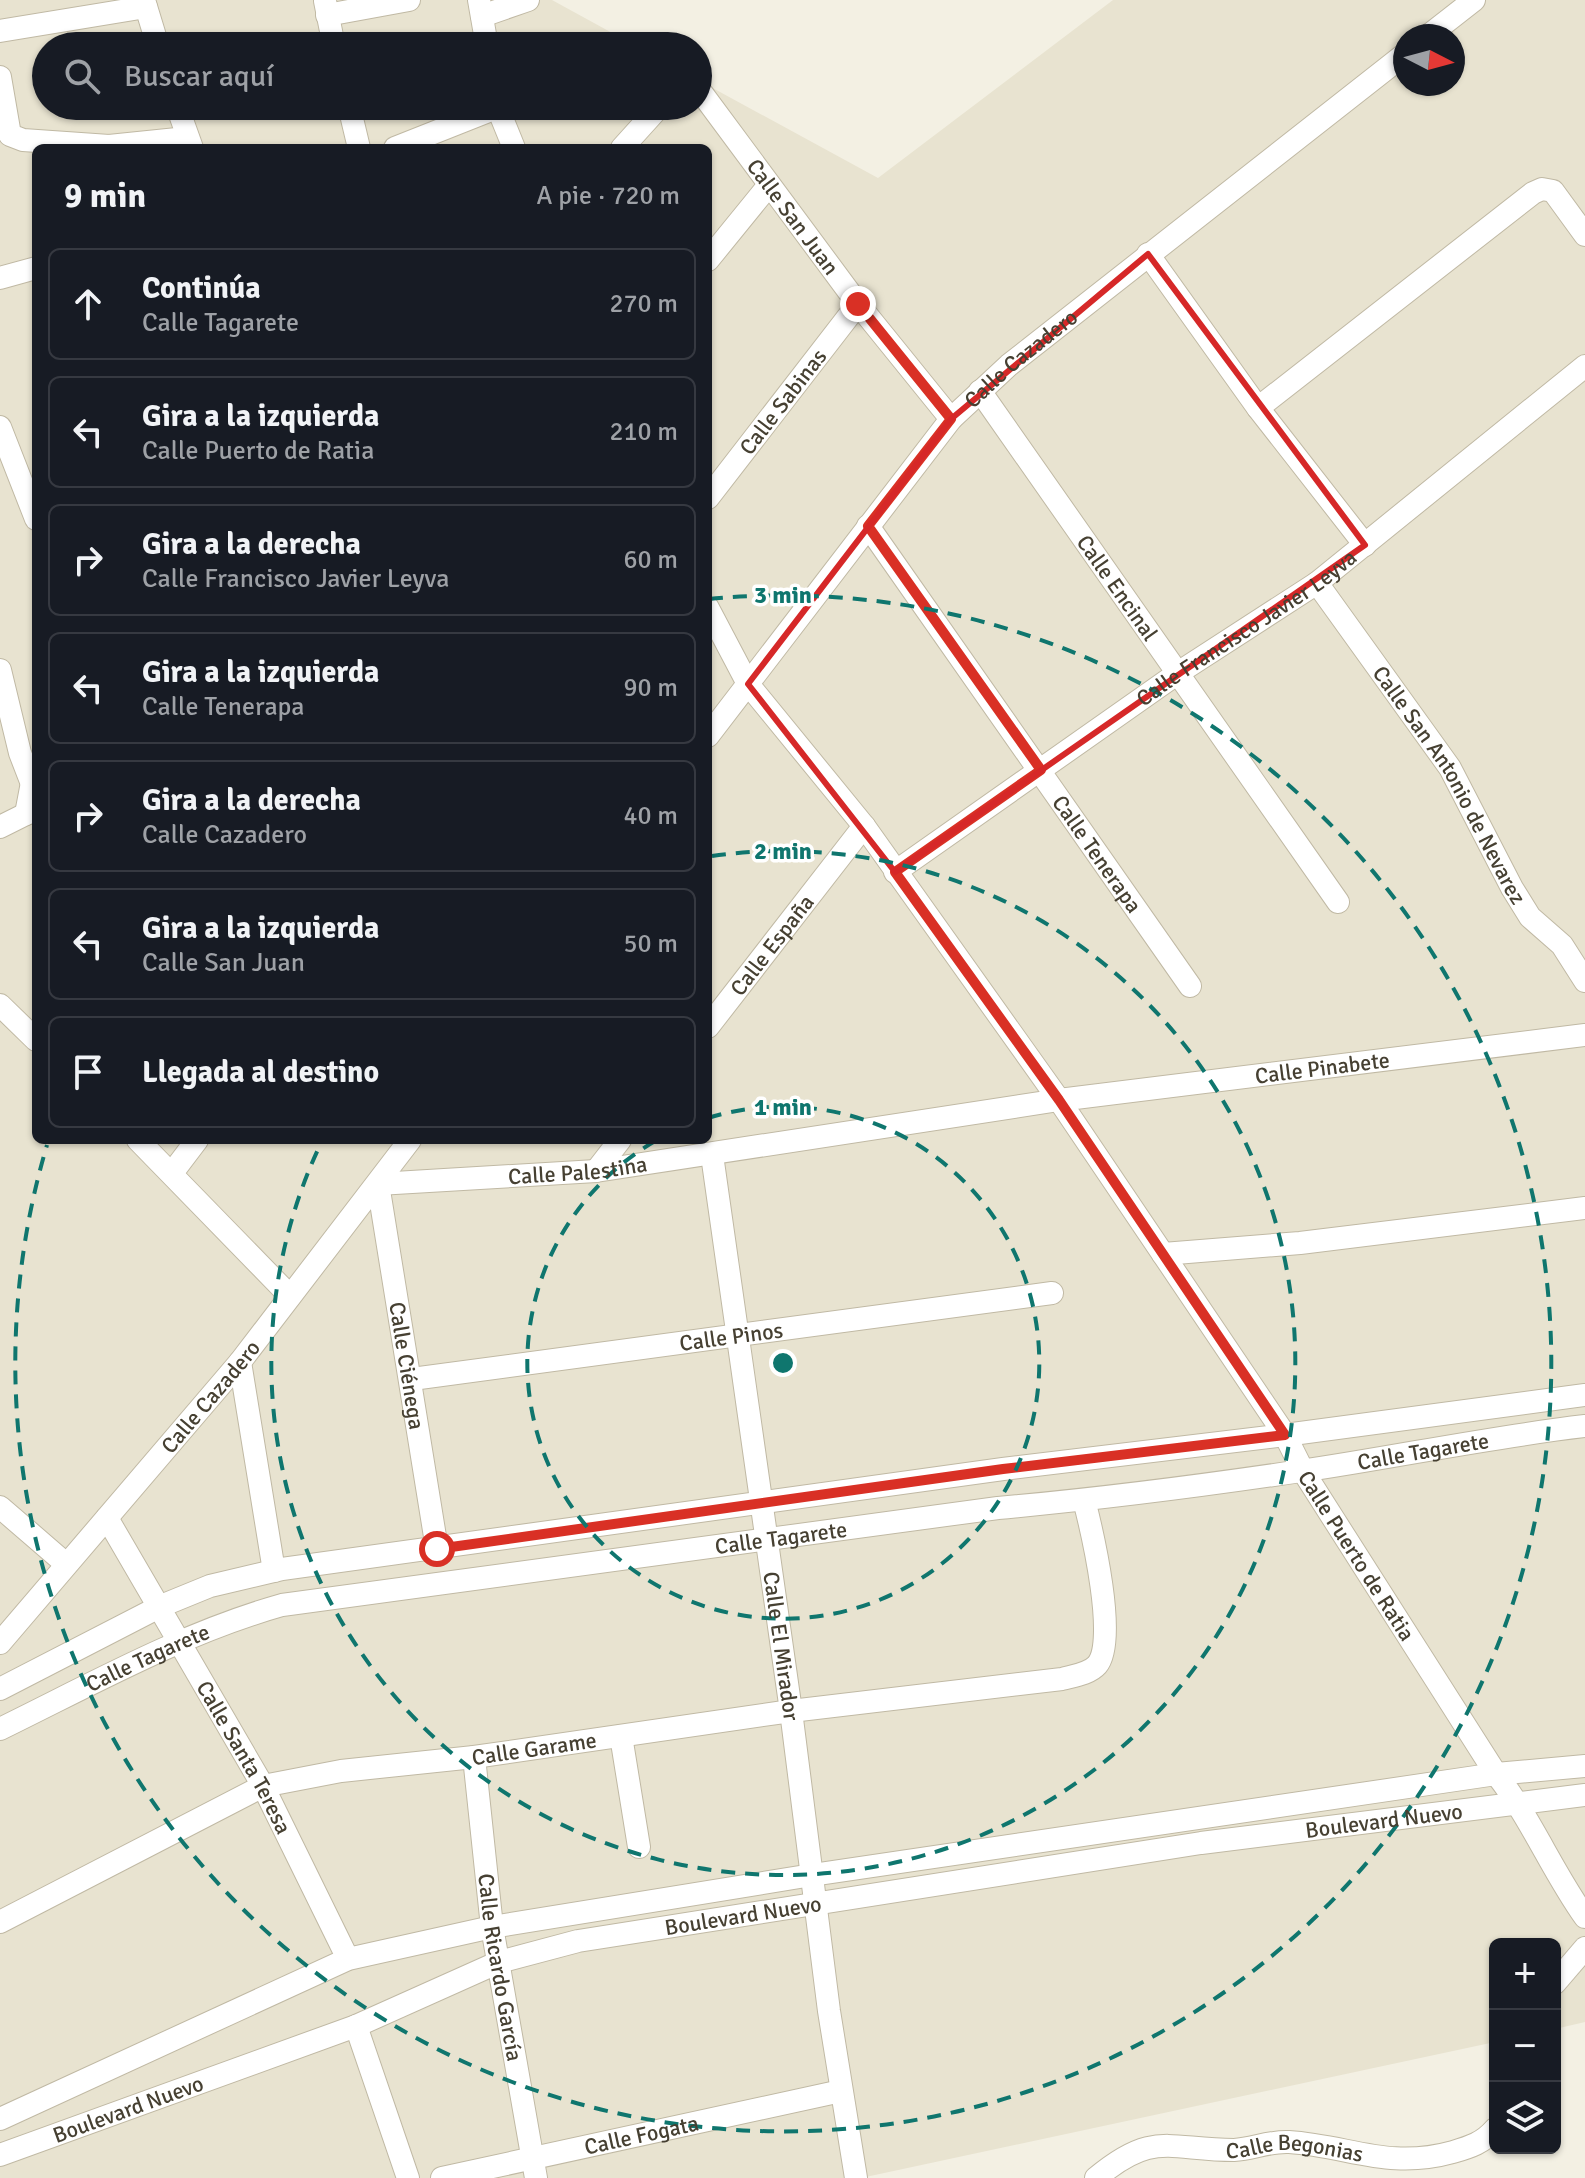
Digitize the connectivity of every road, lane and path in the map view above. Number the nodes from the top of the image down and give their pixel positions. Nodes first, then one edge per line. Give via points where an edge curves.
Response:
1 (119, 0) edge
2 (409, 0) edge
3 (528, 0) edge
4 (1474, 0) edge
5 (145, 4) edge
6 (326, 7) edge
7 (480, 8) edge
8 (1443, 24) edge
9 (0, 31) edge
10 (154, 32) edge
11 (331, 32) edge
12 (484, 32) edge
13 (1393, 63) edge
14 (0, 77) edge
15 (712, 107) edge
16 (182, 120) edge
17 (352, 120) edge
18 (464, 120) edge
19 (504, 120) edge
20 (647, 120) edge
21 (190, 143) edge
22 (80, 144) edge
23 (163, 144) edge
24 (358, 144) edge
25 (405, 144) edge
26 (513, 144) edge
27 (626, 144) edge
28 (769, 185) junction
29 (1585, 235) edge
30 (1148, 254) junction
31 (712, 255) edge
32 (32, 269) edge
33 (0, 278) edge
34 (858, 304) junction
35 (1585, 366) edge
36 (980, 391) junction
37 (1258, 408) junction
38 (951, 419) junction
39 (0, 427) edge
40 (712, 493) edge
41 (32, 509) edge
42 (868, 526) junction
43 (1365, 545) junction
44 (1317, 583) junction
45 (712, 616) edge
46 (0, 670) edge
47 (1178, 673) junction
48 (748, 684) junction
49 (712, 731) edge
50 (1041, 770) junction
51 (32, 771) edge
52 (31, 815) edge
53 (864, 826) junction
54 (0, 827) edge
55 (895, 872) junction
56 (1338, 902) dead end
57 (1562, 945) junction
58 (1585, 952) edge
59 (1585, 981) edge
60 (1190, 986) dead end
61 (0, 1005) edge
62 (712, 1022) edge
63 (1585, 1035) edge
64 (32, 1036) edge
65 (1059, 1100) junction
66 (142, 1144) edge
67 (194, 1144) edge
68 (407, 1144) edge
69 (617, 1144) edge
70 (712, 1155) junction
71 (596, 1171) junction
72 (172, 1173) junction
73 (378, 1184) junction
74 (1585, 1208) edge
75 (1163, 1254) junction
76 (1052, 1293) dead end
77 (290, 1296) junction
78 (737, 1336) junction
79 (240, 1362) junction
80 (412, 1379) junction
81 (1585, 1395) edge
82 (1526, 1403) junction
83 (1585, 1426) edge
84 (1528, 1432) junction
85 (1285, 1435) junction
86 (1303, 1471) junction
87 (1084, 1500) junction
88 (761, 1504) junction
89 (0, 1507) edge
90 (107, 1518) junction
91 (767, 1540) junction
92 (437, 1549) junction
93 (66, 1564) junction
94 (274, 1571) junction
95 (161, 1606) junction
96 (180, 1641) junction
97 (0, 1643) edge
98 (0, 1689) edge
99 (791, 1711) junction
100 (0, 1729) edge
101 (621, 1736) junction
102 (474, 1757) junction
103 (1585, 1766) edge
104 (1496, 1774) junction
105 (263, 1786) junction
106 (1585, 1795) edge
107 (1519, 1803) junction
108 (639, 1847) dead end
109 (812, 1875) junction
110 (816, 1902) junction
111 (1585, 1917) edge
112 (0, 1922) edge
113 (492, 1927) junction
114 (1585, 1948) edge
115 (348, 1959) junction
116 (499, 1962) junction
117 (1561, 1976) edge
118 (356, 2026) junction
119 (841, 2091) junction
120 (0, 2119) edge
121 (1489, 2134) edge
122 (0, 2155) edge
123 (534, 2167) edge
124 (408, 2178) edge
125 (442, 2178) edge
126 (856, 2178) edge
127 (1096, 2178) edge

1 - 5 street
2 - 6 street
3 - 7 street
4 - 8 street
5 - 9 street
5 - 10 street
6 - 11 street
7 - 12 street
13 - 30 street, Calle Cazadero
14 - 22 street via 10,135
15 - 28 street, Calle San Juan
16 - 21 street
17 - 24 street
18 - 25 street
19 - 26 street
20 - 27 street
21 - 23 street
28 - 31 street
28 - 34 street, Calle San Juan
29 - 37 street via 1553,191 1533,193
30 - 36 street, Calle Cazadero
30 - 37 street
32 - 33 street
34 - 38 street, Calle San Juan
34 - 40 street, Calle Sabinas
35 - 43 street, Calle Francisco Javier Leyva
36 - 38 street, Calle Cazadero
36 - 47 street, Calle Encinal
37 - 43 street
38 - 42 street, Calle Cazadero
39 - 41 street
42 - 48 street, Calle Cazadero
42 - 50 street, Calle Tenerapa
43 - 44 street, Calle Francisco Javier Leyva
44 - 47 street, Calle Francisco Javier Leyva
44 - 57 street, Calle San Antonio de Nevarez via 1450,768 1530,917
45 - 48 street, Calle Puerto de Ratia
46 - 51 street via 20,753
47 - 50 street, Calle Francisco Javier Leyva
47 - 56 street, Calle Encinal
48 - 49 street, Calle Cazadero
48 - 53 street, Calle Puerto de Ratia
50 - 55 street, Calle Francisco Javier Leyva
50 - 60 street, Calle Tenerapa
52 - 54 street
53 - 55 street, Calle Puerto de Ratia
53 - 62 street, Calle España
55 - 65 street, Calle Puerto de Ratia
57 - 58 street
57 - 59 street, Calle San Antonio de Nevarez
61 - 64 street
63 - 65 street, Calle Pinabete
65 - 70 street, Calle Palestina
65 - 75 street, Calle Puerto de Ratia
66 - 72 street
67 - 72 street
68 - 73 street, Calle Cazadero
69 - 71 street
70 - 71 street, Calle Palestina
70 - 78 street, Calle El Mirador
71 - 73 street, Calle Palestina
72 - 77 street
73 - 77 street, Calle Cazadero
73 - 80 street, Calle Ciénega
74 - 75 street
75 - 85 street, Calle Puerto de Ratia
76 - 78 street, Calle Pinos
77 - 79 street, Calle Cazadero
78 - 80 street, Calle Pinos
78 - 88 street, Calle El Mirador
79 - 90 street, Calle Cazadero
79 - 94 street
80 - 92 street, Calle Ciénega
81 - 82 street, Calle Tagarete
82 - 84 street
82 - 85 street, Calle Tagarete
83 - 84 street, Calle Tagarete
84 - 86 street, Calle Tagarete
85 - 86 street, Calle Puerto de Ratia
85 - 88 street, Calle Tagarete
86 - 87 street, Calle Tagarete
86 - 104 street, Calle Puerto de Ratia
87 - 91 street, Calle Tagarete
87 - 99 street, Calle Garame via 1102,1596 1103,1643 1096,1667 1062,1679
88 - 91 street, Calle El Mirador
88 - 92 street, Calle Tagarete
89 - 93 street
90 - 93 street, Calle Cazadero
90 - 95 street, Calle Santa Teresa
91 - 96 street, Calle Tagarete via 282,1605
91 - 99 street, Calle El Mirador
92 - 94 street, Calle Tagarete
93 - 97 street, Calle Cazadero
94 - 95 street, Calle Tagarete via 210,1586
95 - 96 street, Calle Santa Teresa
95 - 98 street, Calle Tagarete
96 - 100 street, Calle Tagarete
96 - 105 street, Calle Santa Teresa
99 - 101 street, Calle Garame
99 - 109 street, Calle El Mirador
101 - 102 street, Calle Garame
101 - 108 street
102 - 105 street, Calle Garame via 341,1771
102 - 113 street, Calle Ricardo García
103 - 104 street, Boulevard Nuevo
104 - 107 street, Calle Puerto de Ratia
104 - 109 street, Boulevard Nuevo
105 - 112 street, Calle Garame
105 - 115 street, Calle Santa Teresa
106 - 107 street, Boulevard Nuevo
107 - 110 street, Boulevard Nuevo via 1201,1843
107 - 111 street, Calle Puerto de Ratia
109 - 110 street, Calle El Mirador
109 - 113 street, Boulevard Nuevo
110 - 116 street, Boulevard Nuevo via 578,1941
110 - 119 street, Calle El Mirador
113 - 115 street, Boulevard Nuevo
113 - 116 street, Calle Ricardo García
114 - 117 street
115 - 120 street, Boulevard Nuevo
116 - 118 street, Boulevard Nuevo
116 - 123 street, Calle Ricardo García
118 - 122 street, Boulevard Nuevo
118 - 124 street
119 - 123 street, Calle Fogata
119 - 126 street, Calle El Mirador
121 - 127 street, Calle Begonias via 1477,2144 1410,2160 1291,2142 1240,2150 1152,2146 1133,2152
123 - 125 street, Calle Fogata

